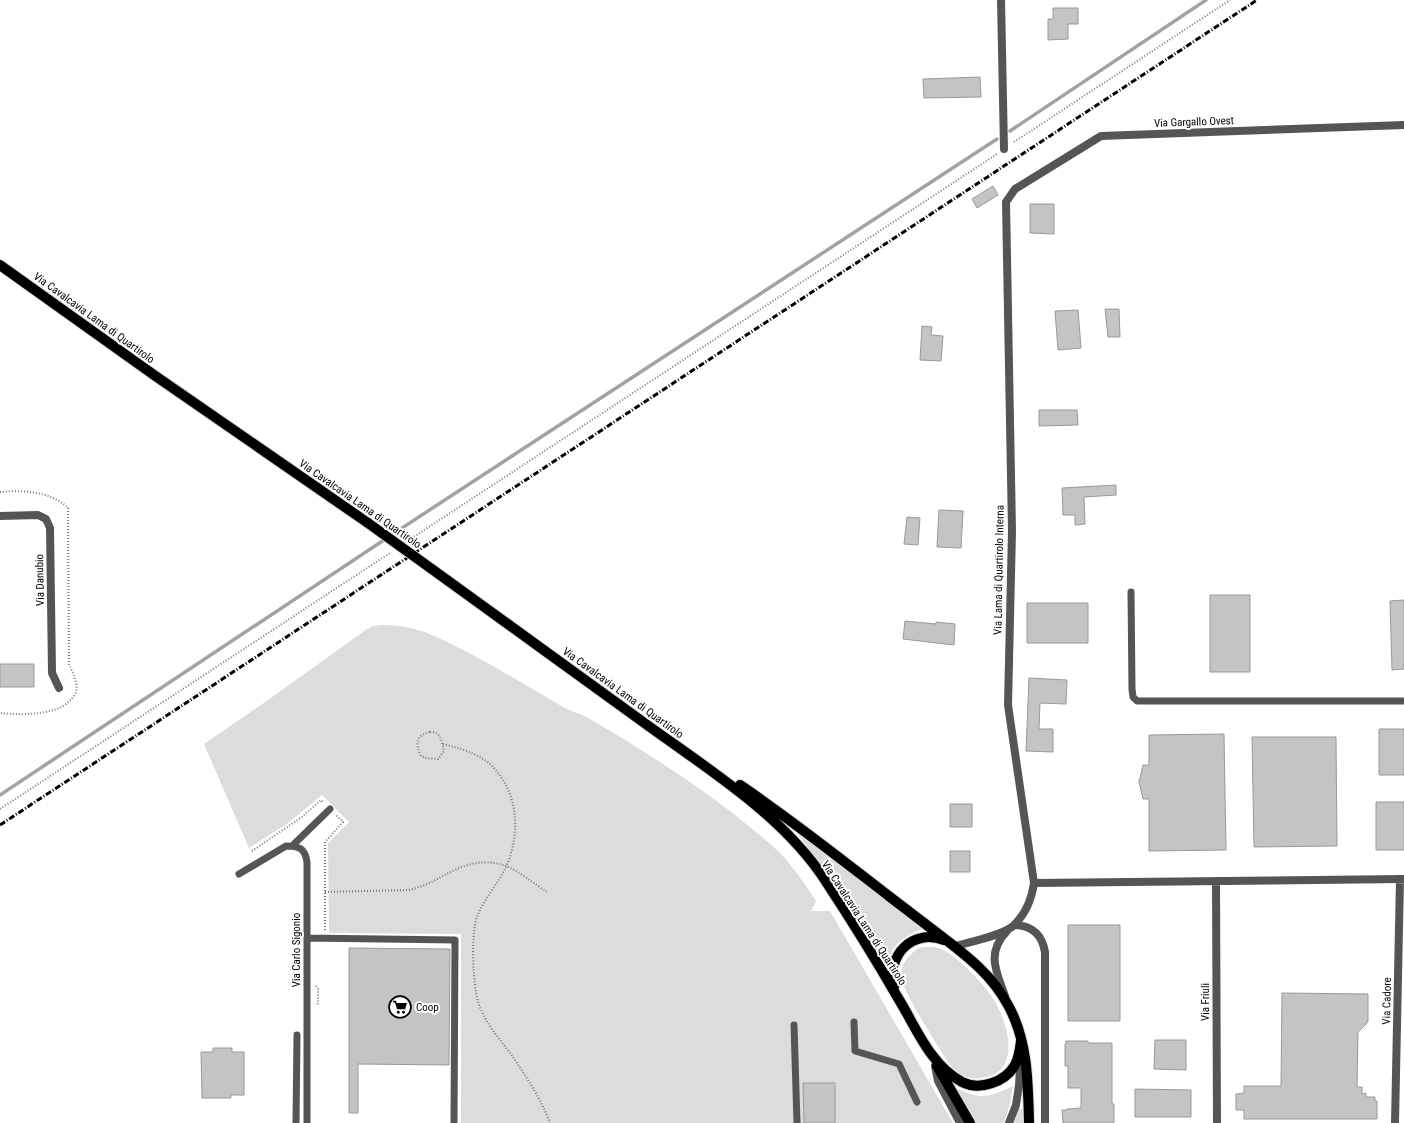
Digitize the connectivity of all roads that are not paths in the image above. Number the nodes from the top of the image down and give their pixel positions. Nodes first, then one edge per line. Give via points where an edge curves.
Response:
1 (1001, 0) edge
2 (1404, 125) edge
3 (1004, 149) road end
4 (1006, 202) joint
5 (0, 265) edge
6 (0, 516) edge
7 (1131, 592) dead end
8 (59, 688) dead end
9 (1404, 701) edge
10 (703, 765) junction
11 (330, 809) dead end
12 (292, 846) junction
13 (239, 874) dead end
14 (1402, 879) edge
15 (1216, 881) junction
16 (1034, 883) junction
17 (1012, 927) junction
18 (307, 938) junction
19 (953, 945) junction
20 (898, 998) junction
21 (1008, 1006) junction
22 (854, 1022) dead end
23 (794, 1025) dead end
24 (297, 1035) dead end
25 (1021, 1041) junction
26 (928, 1050) junction
27 (934, 1062) junction
28 (917, 1102) dead end
29 (296, 1123) edge
30 (307, 1123) edge
31 (454, 1123) edge
32 (797, 1123) edge
33 (960, 1123) edge
34 (970, 1123) edge
35 (1009, 1123) edge
36 (1029, 1123) edge
37 (1045, 1123) edge
38 (1217, 1123) edge
39 (1395, 1123) edge

1 - 3 street
2 - 4 street, Via Gargallo Ovest via 1101,136 1016,189
4 - 16 street, Via Lama di Quartirolo Interna via 1012,531 1008,705
5 - 10 main road, Via Cavalcavia Lama di Quartirolo, bridge via 154,376 368,523
6 - 8 street, Via Danubio via 38,515 46,519 50,528 52,673
7 - 9 lane via 1132,689 1133,697 1137,701
10 - 19 main road, Via Cavalcavia Lama di Quartirolo via 740,786 796,826
10 - 20 main road, Via Cavalcavia Lama di Quartirolo via 767,814 798,846 824,878
11 - 12 lane
12 - 13 lane via 286,846
12 - 18 lane, Via Carlo Sigonio via 306,854 308,862
14 - 15 street
14 - 39 street, Via Cadore
15 - 16 street
15 - 38 street, Via Friuli
16 - 17 street, Via Lama di Quartirolo Interna via 1028,904
17 - 19 street via 986,938
17 - 21 street, Via Lama di Quartirolo Interna via 998,941 994,956
17 - 37 street via 1025,925 1038,934 1044,945
18 - 30 lane, Via Carlo Sigonio
18 - 31 lane via 455,940
19 - 20 main road, Via Cavalcavia Lama di Quartirolo via 933,937 922,937 909,943 894,961 892,970
19 - 21 main road, Via Cavalcavia Lama di Quartirolo via 986,974
20 - 26 main road, Via Cavalcavia Lama di Quartirolo
21 - 25 main road, Via Cavalcavia Lama di Quartirolo
22 - 28 lane via 855,1051 899,1064
23 - 32 lane
24 - 29 lane
25 - 26 main road, Via Cavalcavia Lama di Quartirolo via 1016,1063 1009,1073 993,1083 977,1085 966,1084 954,1076
25 - 35 street via 1019,1085 1016,1105
25 - 36 main road via 1028,1073
26 - 27 main road
27 - 33 street via 938,1081
27 - 34 main road

